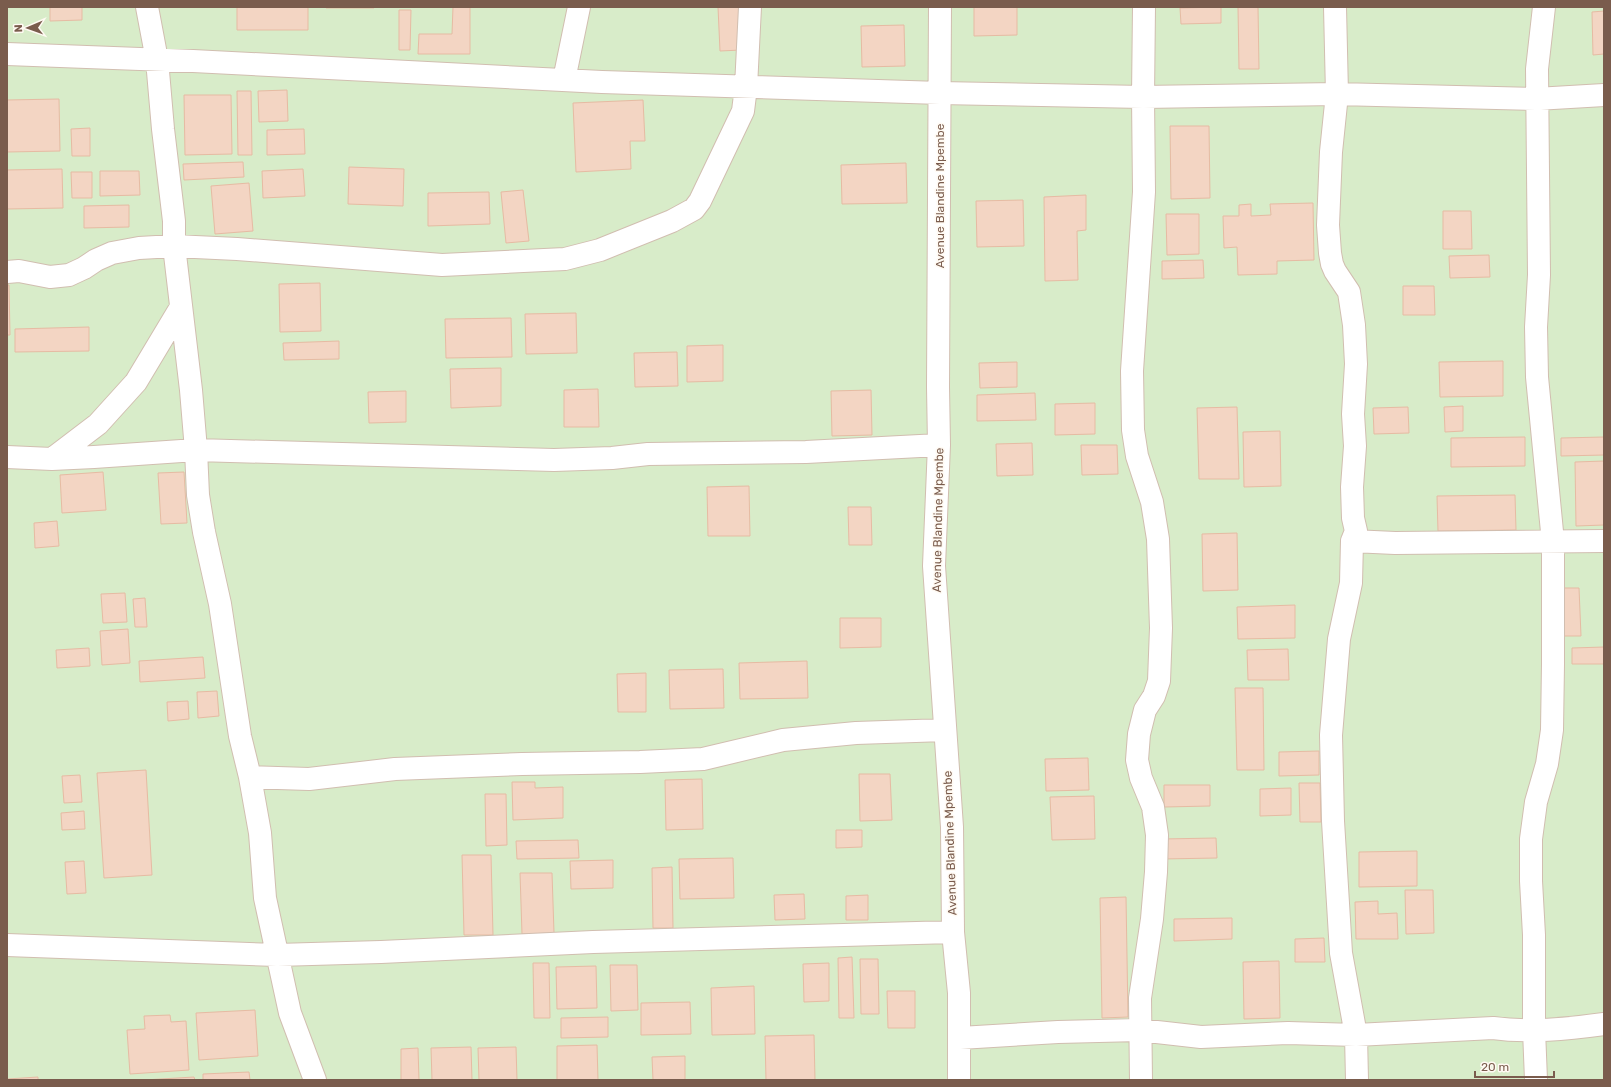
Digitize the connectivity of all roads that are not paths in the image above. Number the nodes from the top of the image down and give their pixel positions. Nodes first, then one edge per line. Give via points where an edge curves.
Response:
1 (146, 7) edge
2 (579, 7) edge
3 (750, 7) edge
4 (940, 7) edge
5 (1144, 7) edge
6 (1335, 7) edge
7 (1544, 7) edge
8 (7, 54) edge
9 (157, 60) junction
10 (564, 80) junction
11 (746, 87) junction
12 (940, 93) junction
13 (1337, 94) junction
14 (1604, 95) edge
15 (1143, 97) junction
16 (1536, 99) junction
17 (174, 246) junction
18 (7, 272) edge
19 (181, 307) junction
20 (939, 445) junction
21 (196, 450) junction
22 (7, 456) edge
23 (52, 459) junction
24 (1352, 541) junction
25 (1604, 541) edge
26 (1553, 542) junction
27 (946, 730) junction
28 (250, 777) junction
29 (952, 932) junction
30 (7, 945) edge
31 (277, 955) junction
32 (1604, 1024) edge
33 (1139, 1030) junction
34 (1534, 1030) junction
35 (1356, 1035) junction
36 (960, 1038) junction
37 (316, 1080) edge
38 (959, 1080) edge
39 (1141, 1080) edge
40 (1357, 1080) edge
41 (1536, 1080) edge

1 - 9 street
2 - 10 street
3 - 11 street
4 - 12 street, Avenue Blandine Mpembe
5 - 15 street
6 - 13 street
7 - 16 street
8 - 9 street
9 - 10 street
9 - 17 street via 174,221
10 - 11 street
11 - 12 street
11 - 17 street via 743,110 694,209 672,221 600,250 565,260 442,265
12 - 15 street
12 - 20 street, Avenue Blandine Mpembe
13 - 15 street
13 - 16 street
13 - 24 street via 1331,152 1329,241 1332,264 1349,292 1354,325 1355,446 1352,487 1356,531
14 - 16 street
15 - 33 street via 1144,192 1132,371 1132,418 1137,456 1152,502 1158,539 1161,628 1159,681 1154,696 1145,710 1139,734 1137,760 1141,778 1153,807 1157,835 1152,919 1140,998
16 - 26 street via 1539,275 1537,377
17 - 18 street via 112,253 84,268 50,278 19,271
17 - 19 street
19 - 21 street
19 - 23 street via 136,382 98,424
20 - 21 street via 806,452 648,454 554,460
20 - 27 street, Avenue Blandine Mpembe via 934,566
21 - 23 street
21 - 28 street via 198,495 204,532 220,604 240,736
22 - 23 street
24 - 26 street
24 - 35 street via 1352,583 1339,639 1331,735 1341,953
25 - 26 street
26 - 34 street via 1552,730 1547,764 1536,802 1531,839
27 - 28 street via 856,733 783,740 703,759 403,769 309,779
27 - 29 street, Avenue Blandine Mpembe via 952,827
28 - 31 street via 260,833 264,898
29 - 31 street via 593,942
29 - 36 street, Avenue Blandine Mpembe via 959,994
30 - 31 street
31 - 37 street via 290,1013
32 - 34 street
33 - 35 street via 1201,1037 1288,1033
33 - 36 street
33 - 39 street
34 - 35 street via 1493,1028
34 - 41 street
35 - 40 street
36 - 38 street, Avenue Blandine Mpembe

